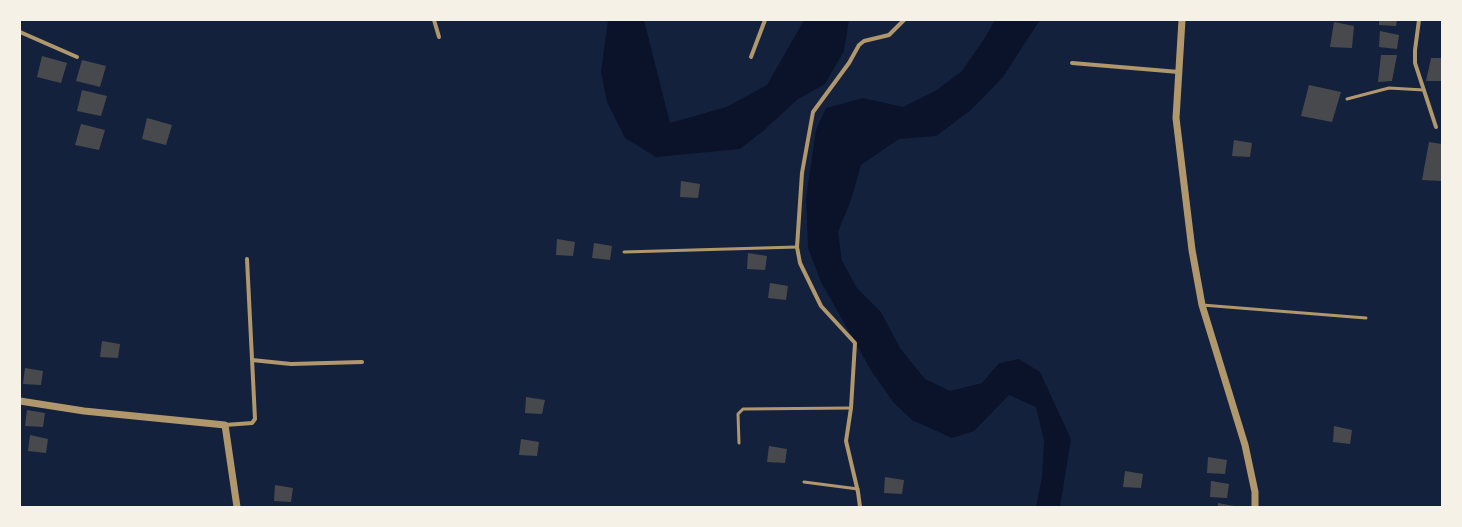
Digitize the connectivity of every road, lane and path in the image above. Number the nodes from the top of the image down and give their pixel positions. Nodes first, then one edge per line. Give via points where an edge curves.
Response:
1 (434, 20) edge
2 (765, 20) edge
3 (904, 20) edge
4 (1182, 20) edge
5 (1419, 20) edge
6 (20, 32) edge
7 (439, 37) dead end
8 (77, 57) dead end
9 (751, 57) dead end
10 (1072, 63) dead end
11 (1179, 72) junction
12 (1424, 90) junction
13 (1347, 99) dead end
14 (1436, 127) dead end
15 (797, 247) junction
16 (624, 252) dead end
17 (247, 259) dead end
18 (1202, 305) junction
19 (1366, 318) dead end
20 (252, 360) junction
21 (362, 362) dead end
22 (20, 401) edge
23 (850, 408) junction
24 (225, 425) junction
25 (739, 443) dead end
26 (804, 482) dead end
27 (858, 489) junction
28 (237, 507) edge
29 (860, 507) edge
30 (1255, 507) edge

1 - 7 street
2 - 9 street
3 - 15 street via 889,35 864,41 859,45 812,114 802,173
4 - 11 street
5 - 12 street via 1414,56
6 - 8 street
10 - 11 street
11 - 18 street via 1176,118 1192,250
12 - 13 lane via 1389,88
12 - 14 street
15 - 16 lane
15 - 23 street via 800,262 821,306 855,342
17 - 20 street
18 - 19 lane
18 - 30 street via 1245,445 1255,492
20 - 21 street via 291,364
20 - 24 street via 254,422
22 - 24 street via 84,411
23 - 25 lane via 743,409 738,414
23 - 27 street via 846,441
24 - 28 street
26 - 27 lane
27 - 29 street

